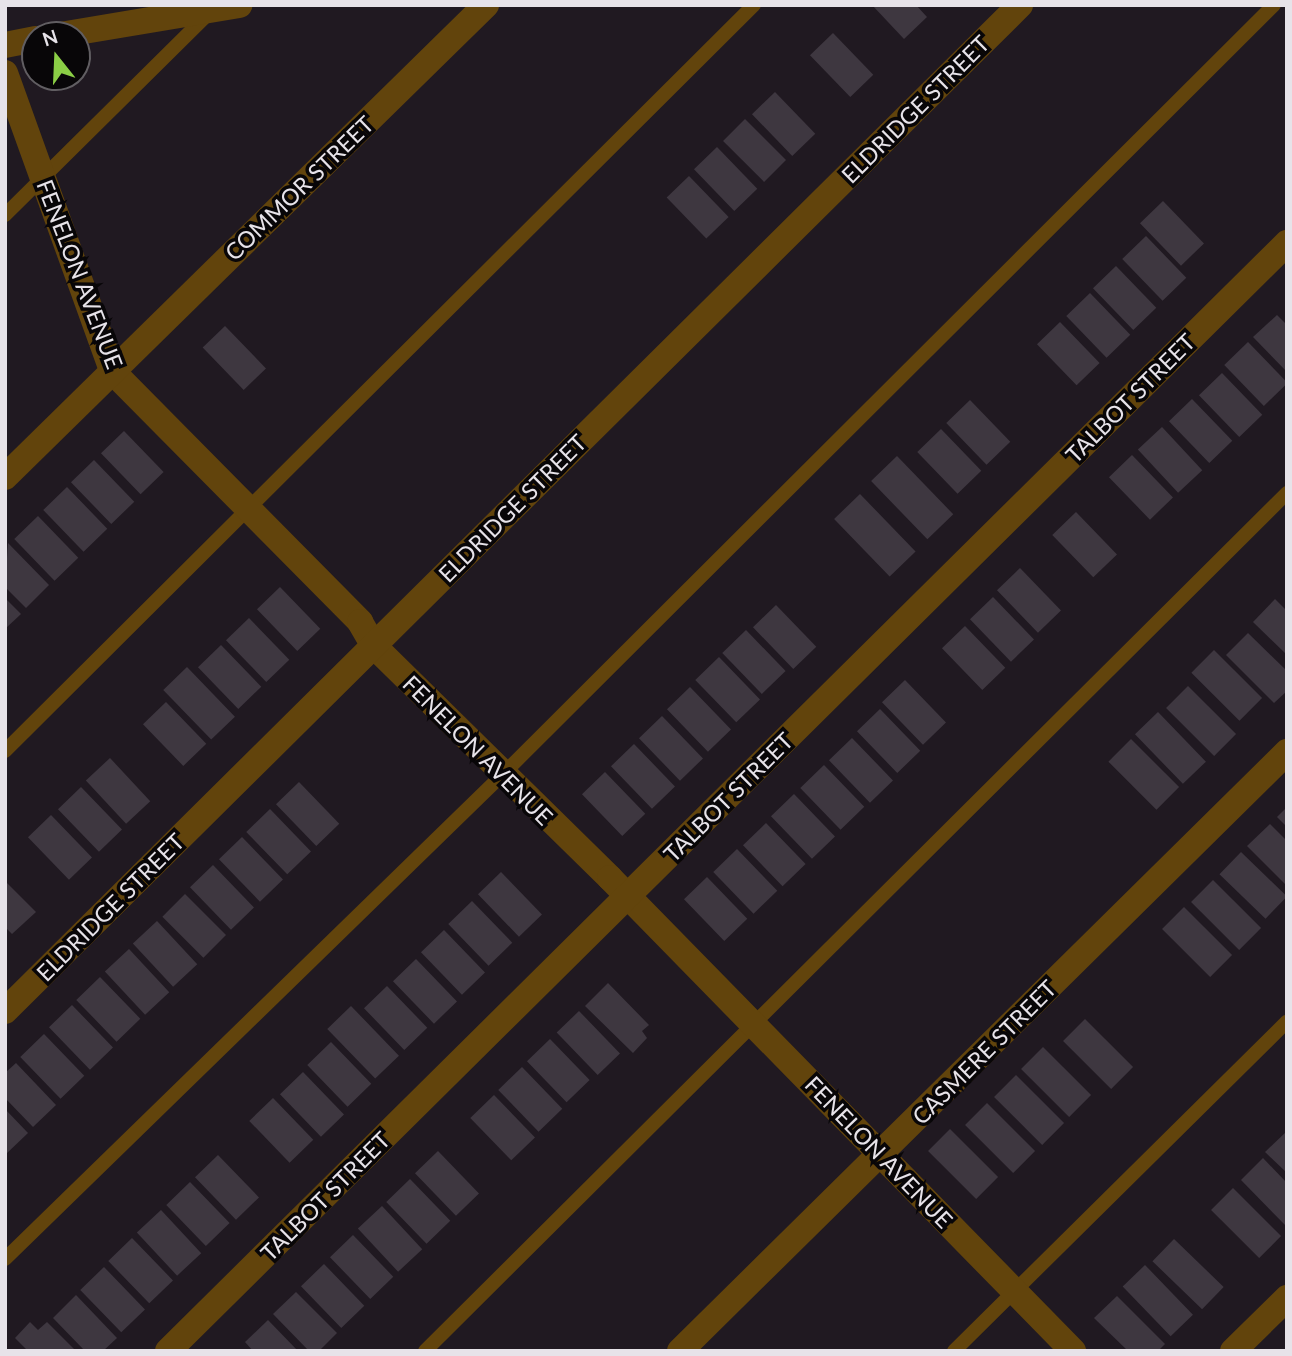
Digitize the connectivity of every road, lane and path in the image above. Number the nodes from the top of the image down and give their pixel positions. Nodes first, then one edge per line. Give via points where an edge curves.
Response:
1 (240, 5) edge
2 (486, 5) edge
3 (754, 5) edge
4 (1020, 5) edge
5 (1275, 5) edge
6 (210, 11) junction
7 (91, 30) edge
8 (5, 72) edge
9 (43, 178) junction
10 (5, 215) edge
11 (1287, 243) edge
12 (112, 371) junction
13 (5, 477) edge
14 (1287, 493) edge
15 (248, 508) junction
16 (374, 646) junction
17 (5, 751) edge
18 (1287, 752) edge
19 (501, 776) junction
20 (628, 896) junction
21 (5, 1011) edge
22 (1287, 1022) edge
23 (753, 1023) junction
24 (880, 1154) junction
25 (5, 1259) edge
26 (1015, 1292) junction
27 (1287, 1298) edge
28 (168, 1351) edge
29 (425, 1351) edge
30 (680, 1351) edge
31 (954, 1351) edge
32 (1073, 1351) edge
33 (1233, 1351) edge

1 - 6 street
2 - 12 street, COMMOR STREET
3 - 15 lane
4 - 16 street, ELDRIDGE STREET
5 - 19 lane
6 - 7 street
6 - 9 lane
8 - 9 street, FENELON AVENUE
9 - 10 lane
9 - 12 street, FENELON AVENUE
11 - 20 street, TALBOT STREET
12 - 13 street, COMMOR STREET
12 - 15 street, FENELON AVENUE
14 - 23 lane
15 - 16 street, FENELON AVENUE via 360,622
15 - 17 lane
16 - 19 street, FENELON AVENUE
16 - 21 street, ELDRIDGE STREET
18 - 24 street, CASMERE STREET
19 - 20 street, FENELON AVENUE
19 - 25 lane
20 - 23 street, FENELON AVENUE
20 - 28 street, TALBOT STREET
22 - 26 lane
23 - 24 street, FENELON AVENUE
23 - 29 lane
24 - 26 street, FENELON AVENUE
24 - 30 street, CASMERE STREET
26 - 31 lane
26 - 32 street, FENELON AVENUE
27 - 33 street

